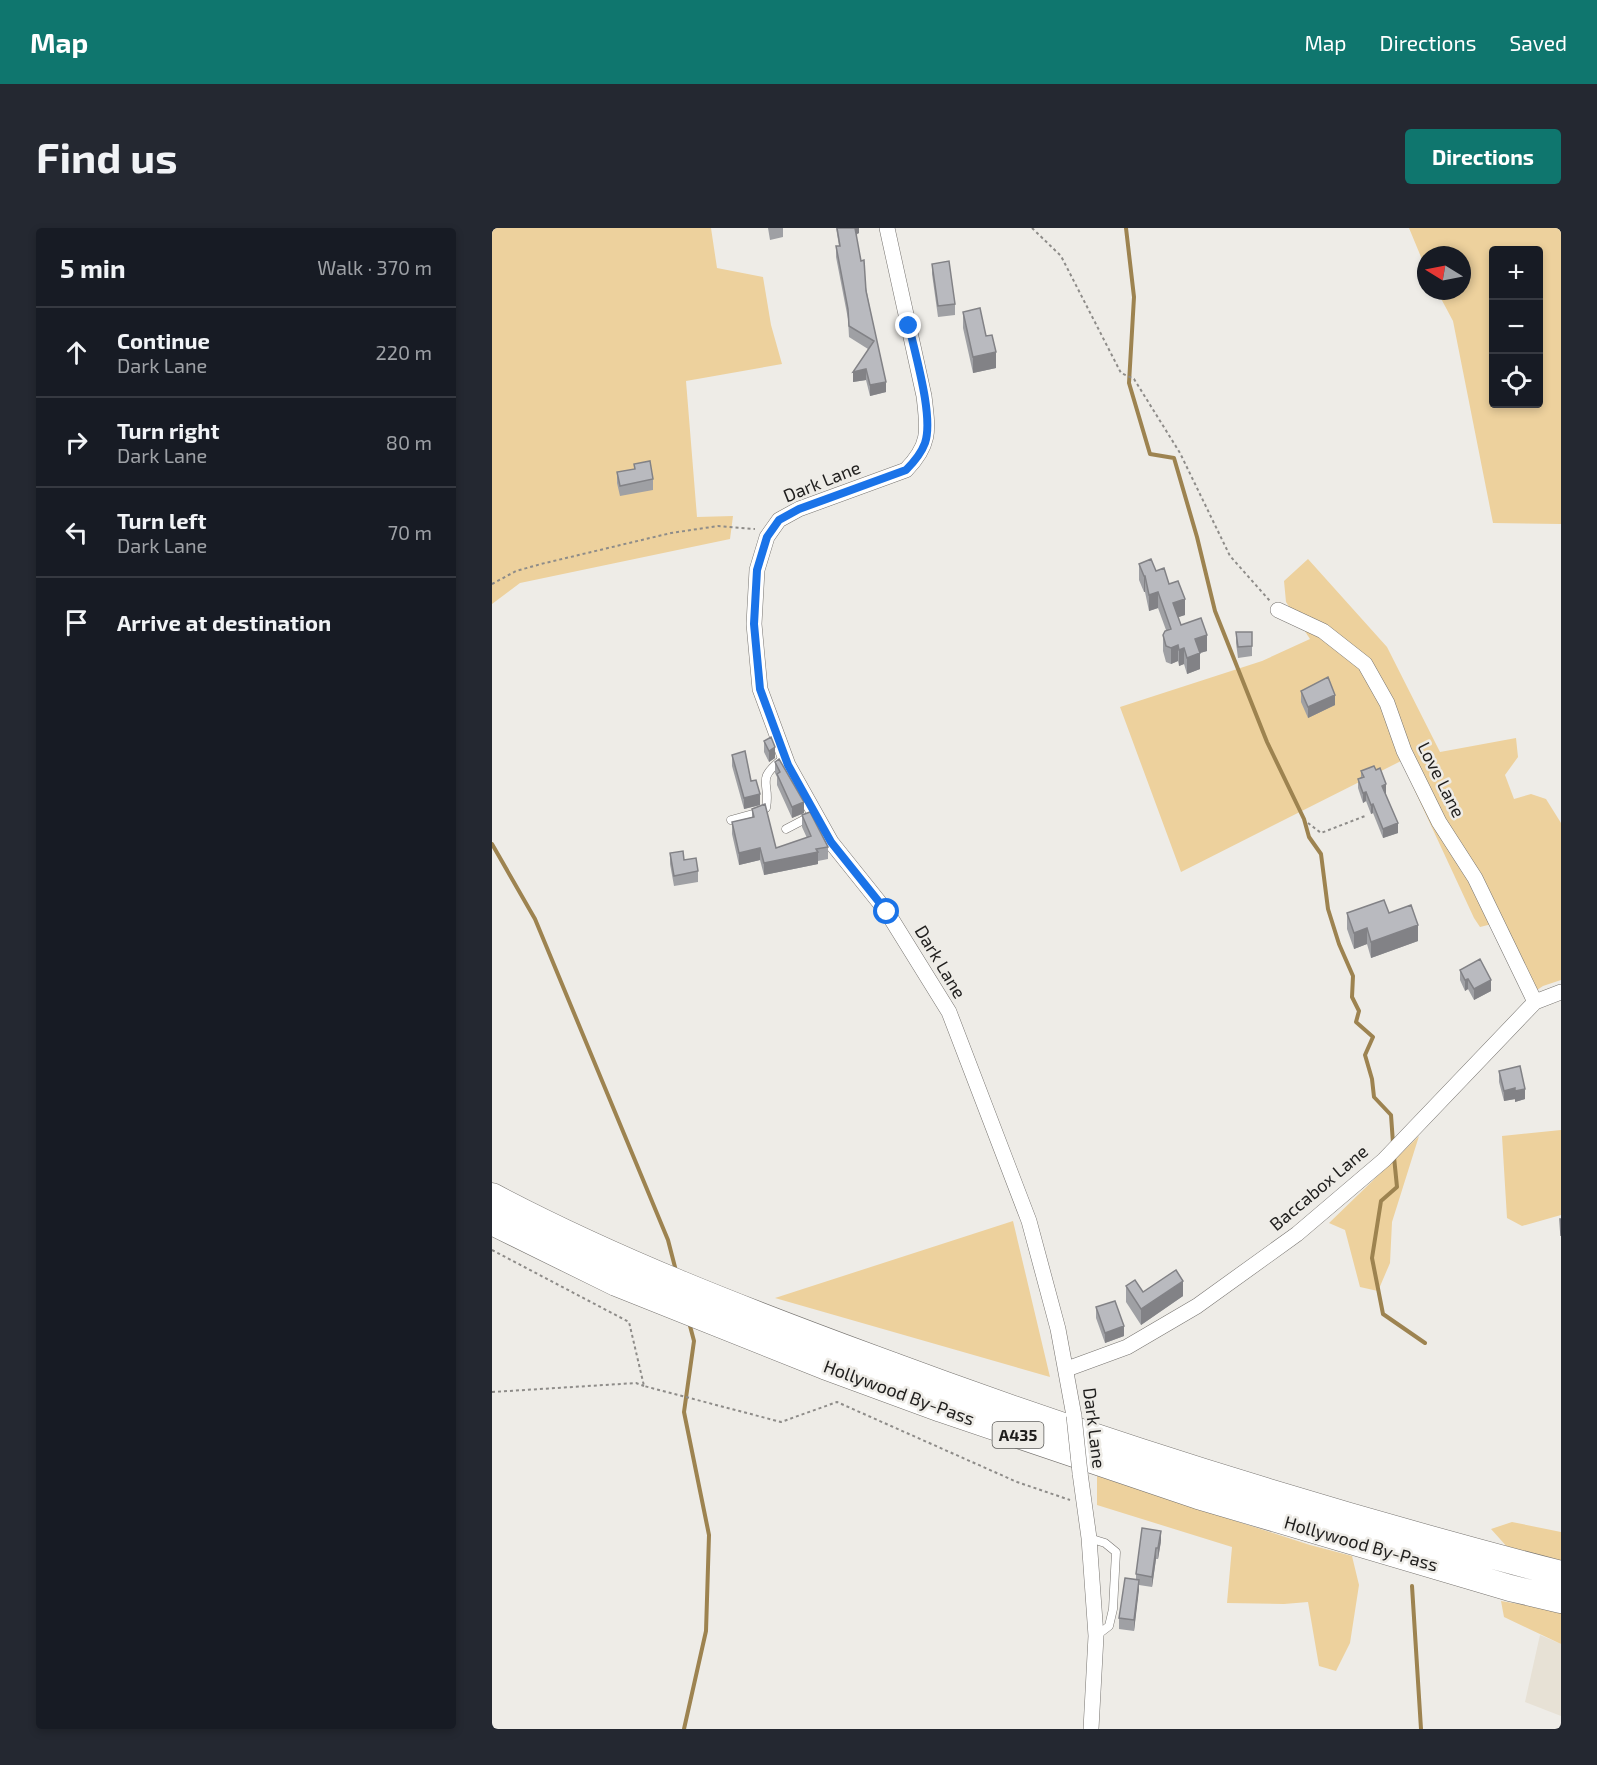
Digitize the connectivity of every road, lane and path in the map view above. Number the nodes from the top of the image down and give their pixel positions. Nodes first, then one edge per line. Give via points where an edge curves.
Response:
1 (887, 228) edge
2 (1032, 228) edge
3 (767, 537) junction
4 (492, 584) edge
5 (1278, 610) joint
6 (785, 758) junction
7 (815, 814) junction
8 (1365, 816) dead end
9 (731, 820) edge
10 (1308, 823) dead end
11 (786, 829) dead end
12 (1561, 992) edge
13 (1535, 1002) junction
14 (492, 1196) edge
15 (492, 1222) edge
16 (492, 1250) edge
17 (1067, 1369) junction
18 (644, 1386) junction
19 (492, 1392) edge
20 (1086, 1506) junction
21 (1089, 1538) junction
22 (1561, 1574) edge
23 (1561, 1600) edge
24 (1096, 1636) junction
25 (1091, 1729) edge

1 - 3 street, Dark Lane via 924,396 926,441 906,470 799,509 779,520
2 - 5 path via 1061,256 1121,373 1134,379 1180,453 1230,556
3 - 4 path via 758,529 718,526 671,533 516,571
3 - 6 street, Dark Lane via 757,570 754,624 760,689
5 - 13 street, Love Lane via 1323,631 1365,664 1387,703 1404,751 1439,822 1475,878
6 - 7 street, Dark Lane
6 - 9 lane via 766,775 766,808
7 - 11 lane
7 - 17 street, Dark Lane via 831,842 887,912 949,1012 1029,1221
8 - 10 path via 1320,833
12 - 13 street, Baccabox Lane
13 - 17 street, Baccabox Lane via 1384,1160 1297,1234 1178,1318 1127,1347
14 - 22 highway, Hollywood By-Pass / A435 via 624,1260 949,1386 1199,1471
15 - 23 highway, Hollywood By-Pass / A435 via 616,1283 941,1409 1198,1496
16 - 18 path via 629,1322
17 - 20 street, Dark Lane, bridge
18 - 19 path via 636,1383
18 - 20 path via 780,1422 837,1402 1017,1482
20 - 21 street, Dark Lane
21 - 24 street, Dark Lane
21 - 24 lane via 1116,1552 1109,1626
24 - 25 street, Dark Lane

